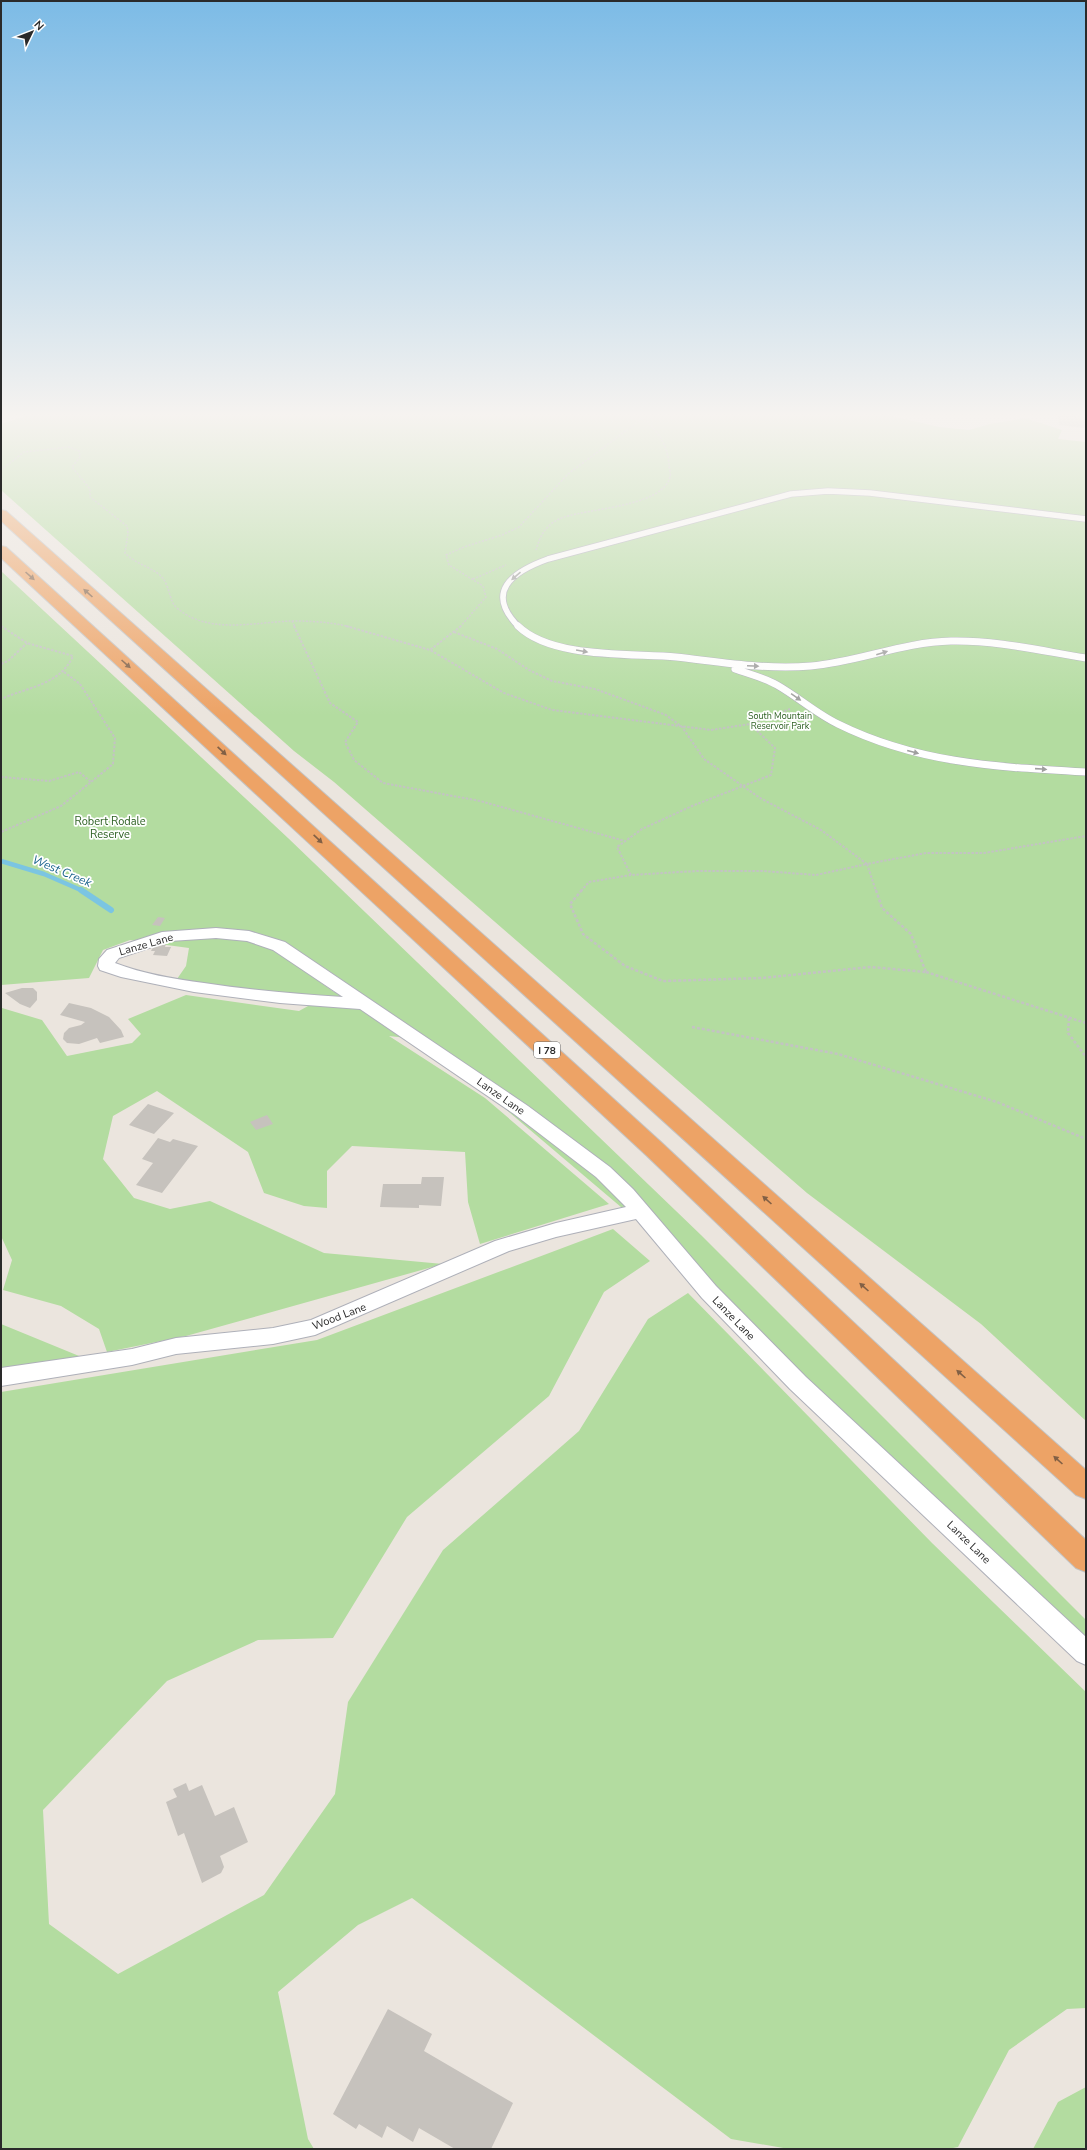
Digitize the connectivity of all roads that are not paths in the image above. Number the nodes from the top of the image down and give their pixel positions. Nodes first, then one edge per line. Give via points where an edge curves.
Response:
1 (2, 515) edge
2 (712, 515) edge
3 (1062, 515) edge
4 (1067, 516) joint
5 (1086, 519) edge
6 (1, 550) edge
7 (1086, 658) edge
8 (708, 662) junction
9 (1086, 772) edge
10 (367, 1004) junction
11 (641, 1211) junction
12 (1, 1378) edge
13 (1086, 1487) edge
14 (1086, 1559) edge
15 (1086, 1653) edge

13 -> 1 highway
2 -> 8 lane via 548,559 524,569 514,577 503,594 502,602 511,620 533,636 552,643 592,653
4 -> 3 lane
4 - 5 lane
6 -> 14 highway, I 78 via 654,1149
8 -> 7 lane via 747,666 810,666 840,662 913,644 953,641
8 -> 9 lane via 752,674 776,684 838,724 864,736 918,753 986,766
10 - 10 street, Lanze Lane via 278,946 249,936 216,933 168,936 113,954 107,959 106,966 148,980 306,1001
10 - 11 street, Lanze Lane via 527,1114 604,1172
11 - 12 street, Wood Lane via 556,1230 502,1246 314,1327 273,1336 176,1346 132,1357
11 - 15 street, Lanze Lane via 709,1292 798,1383

